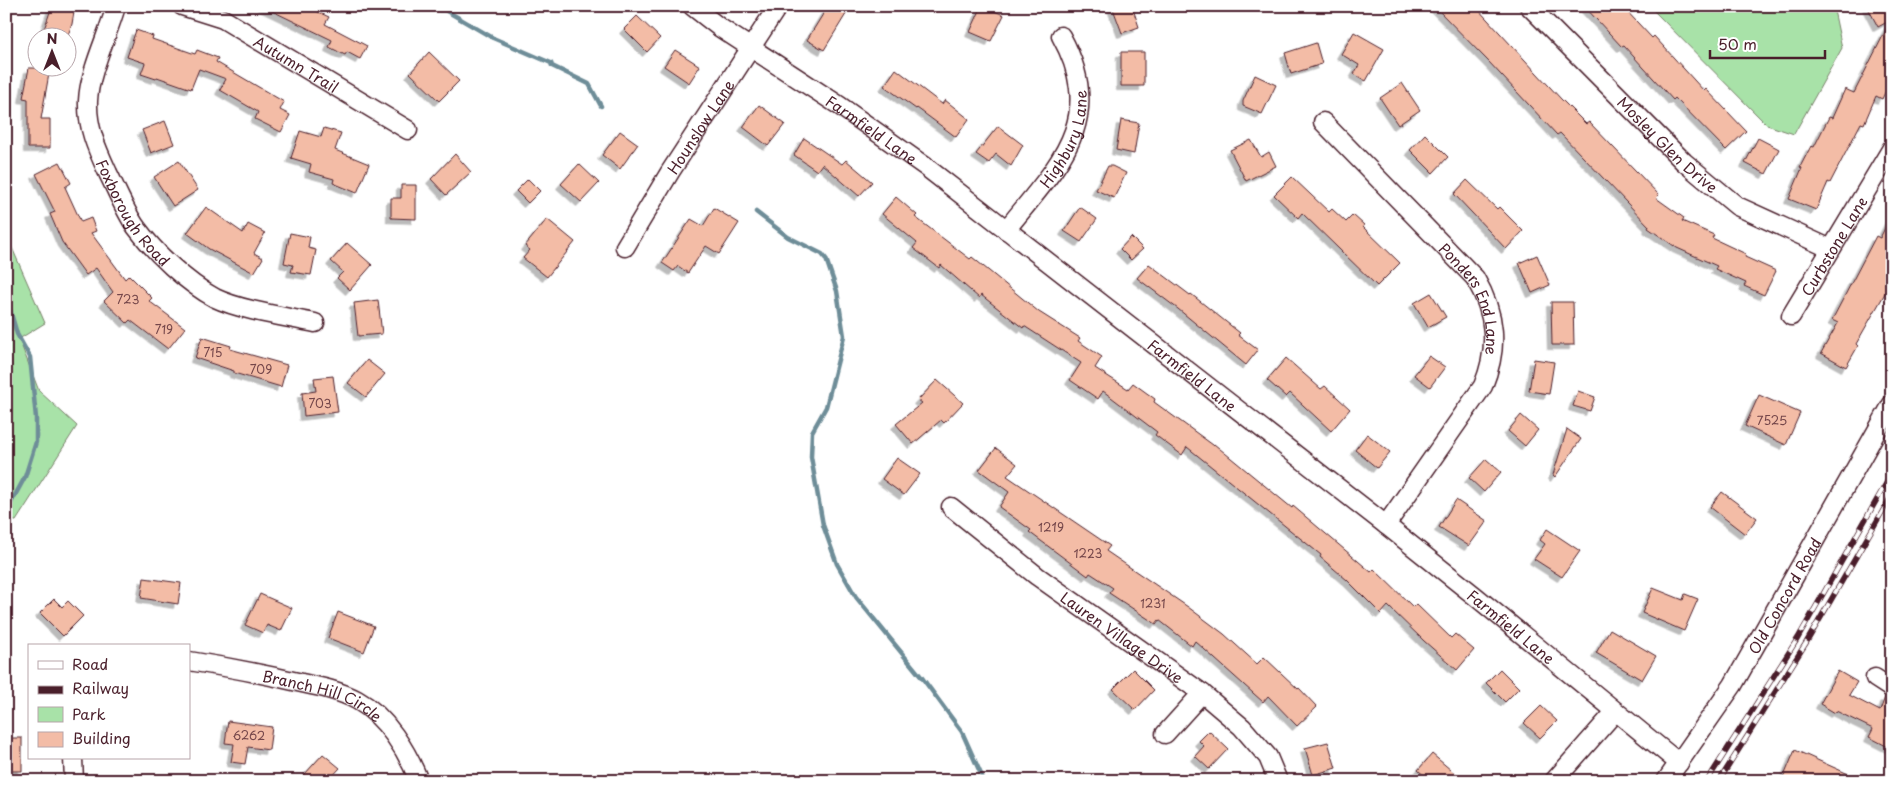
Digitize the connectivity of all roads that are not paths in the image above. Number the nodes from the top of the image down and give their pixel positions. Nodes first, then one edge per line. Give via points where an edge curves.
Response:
1 (116, 6) edge
2 (182, 6) edge
3 (692, 6) edge
4 (778, 6) edge
5 (1529, 6) edge
6 (1060, 36) dead end
7 (751, 48) junction
8 (1324, 122) dead end
9 (408, 130) dead end
10 (1892, 148) edge
11 (1006, 230) junction
12 (625, 247) dead end
13 (1831, 249) junction
14 (1791, 316) dead end
15 (314, 323) dead end
16 (1892, 404) edge
17 (951, 507) dead end
18 (1386, 525) junction
19 (190, 661) edge
20 (1875, 678) dead end
21 (1892, 688) edge
22 (1202, 693) junction
23 (1615, 712) junction
24 (1165, 734) dead end
25 (73, 760) edge
26 (1679, 764) junction
27 (74, 781) edge
28 (420, 781) edge
29 (1278, 781) edge
30 (1554, 781) edge
31 (1666, 781) edge

1 - 15 street, Foxborough Road via 89,90 89,122 94,142 136,226 154,248 196,287 234,305
2 - 9 street, Autumn Trail via 223,19
3 - 7 street, Farmfield Lane
4 - 7 street, Hounslow Lane
5 - 13 street, Mosley Glen Drive via 1684,162 1737,206
6 - 11 street, Highbury Lane via 1078,82 1078,121 1059,165
7 - 11 street, Farmfield Lane via 877,131
7 - 12 street, Hounslow Lane
8 - 18 street, Ponders End Lane via 1475,278 1491,314 1494,342 1483,386
10 - 13 street, Curbstone Lane
11 - 18 street, Farmfield Lane
13 - 14 street, Curbstone Lane
16 - 26 street, Old Concord Road via 1733,685
17 - 22 street, Lauren Village Drive via 1037,576
18 - 23 street, Farmfield Lane
19 - 28 street, Branch Hill Circle via 268,675 338,692 357,700 387,726 403,747
20 - 21 street
22 - 24 street
22 - 29 street, Lauren Village Drive via 1242,727 1268,757
23 - 26 street, Farmfield Lane
23 - 30 street
25 - 27 street
26 - 31 street, Old Concord Road

